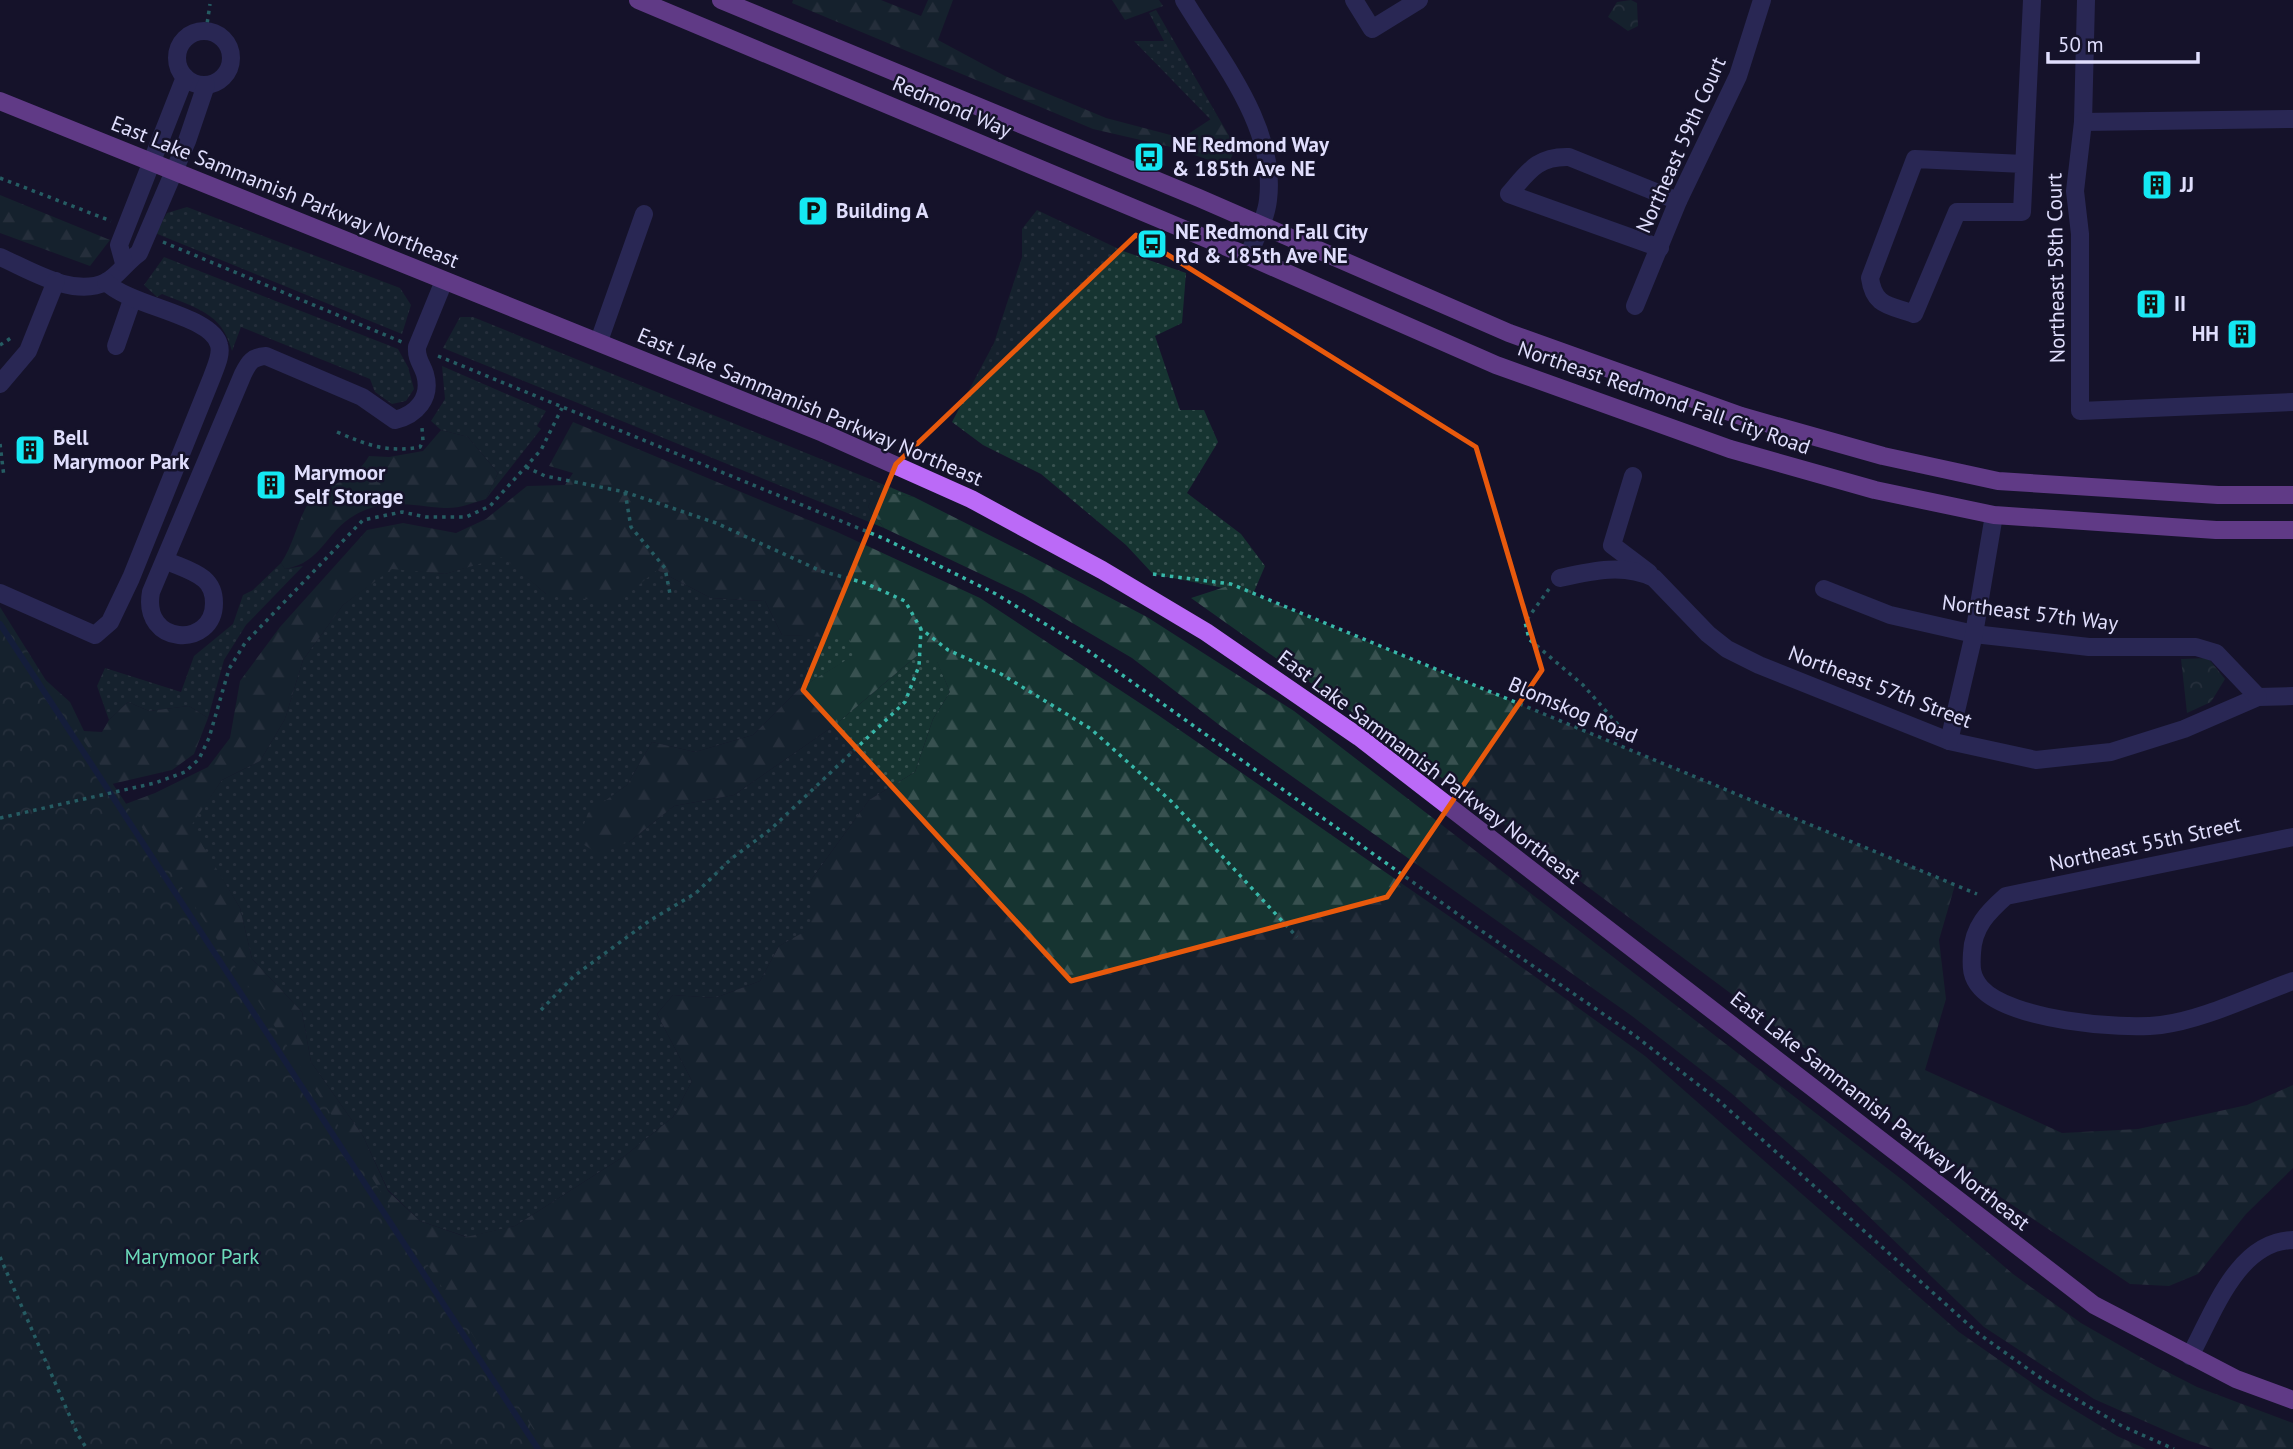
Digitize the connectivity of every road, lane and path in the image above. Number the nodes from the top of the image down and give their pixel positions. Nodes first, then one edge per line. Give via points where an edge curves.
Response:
1 (638, 0) edge
2 (721, 0) edge
3 (1184, 0) edge
4 (1354, 0) edge
5 (1419, 0) edge
6 (1762, 0) edge
7 (2032, 0) edge
8 (2086, 0) edge
9 (210, 5) dead end
10 (206, 31) junction
11 (185, 77) junction
12 (206, 85) junction
13 (0, 101) edge
14 (2293, 120) edge
15 (2083, 122) junction
16 (150, 163) junction
17 (2024, 164) junction
18 (173, 172) junction
19 (0, 178) edge
20 (1678, 201) junction
21 (644, 214) dead end
22 (118, 224) dead end
23 (1260, 224) junction
24 (153, 238) dead end
25 (1660, 248) junction
26 (1248, 256) junction
27 (0, 257) edge
28 (124, 263) junction
29 (56, 281) junction
30 (444, 281) junction
31 (106, 282) junction
32 (132, 300) junction
33 (1635, 306) dead end
34 (400, 341) dead end
35 (599, 341) junction
36 (116, 346) dead end
37 (432, 354) dead end
38 (0, 384) edge
39 (2293, 402) edge
40 (562, 408) junction
41 (0, 444) edge
42 (526, 467) junction
43 (1633, 476) dead end
44 (4, 477) dead end
45 (625, 492) junction
46 (2293, 495) edge
47 (1994, 515) junction
48 (2293, 530) edge
49 (164, 561) dead end
50 (1153, 574) dead end
51 (1560, 578) joint
52 (1654, 578) junction
53 (1824, 589) dead end
54 (0, 593) edge
55 (670, 594) dead end
56 (920, 629) junction
57 (1974, 634) junction
58 (2293, 696) edge
59 (2259, 697) junction
60 (1949, 741) junction
61 (1615, 744) junction
62 (0, 818) edge
63 (2293, 836) edge
64 (1977, 894) dead end
65 (1297, 937) dead end
66 (2293, 981) edge
67 (541, 1010) dead end
68 (2293, 1240) edge
69 (0, 1257) edge
70 (2190, 1356) junction
71 (2293, 1400) edge
72 (87, 1449) edge
73 (2174, 1449) edge

1 - 26 main road, Redmond Way
2 - 23 main road, Redmond Way
3 - 23 street via 1258,126 1268,161 1268,202
4 - 5 street via 1372,29
6 - 20 street, Northeast 59th Court via 1738,76
7 - 17 street
8 - 15 street
9 - 10 path
10 - 11 street via 191,34 179,47 178,64
10 - 12 street via 223,38 231,63 221,79
11 - 12 street via 193,84
11 - 16 street
12 - 18 street
13 - 16 main road, East Lake Sammamish Parkway Northeast
14 - 15 street
15 - 39 street, Northeast 58th Court via 2075,191 2080,234 2080,411
16 - 18 main road, East Lake Sammamish Parkway Northeast
16 - 28 street via 119,245
17 - 17 street via 2022,212 1957,212 1914,314 1877,301 1870,278 1915,159
18 - 28 street via 139,253
18 - 30 main road, East Lake Sammamish Parkway Northeast
19 - 22 path
20 - 25 street, Northeast 59th Court
20 - 25 street via 1569,157 1552,156 1535,165 1509,194
21 - 35 street
23 - 26 street
23 - 46 main road, Northeast Redmond Fall City Road via 1509,333 1741,416 1883,456 1998,481 2218,495
24 - 34 path
25 - 33 street, Northeast 59th Court
26 - 47 main road, Northeast Redmond Fall City Road via 1496,365 1730,450 1875,490
27 - 29 street
28 - 31 street
29 - 31 street via 91,287
29 - 38 street via 28,351
30 - 35 main road, East Lake Sammamish Parkway Northeast
30 - 49 street via 417,347 426,391 421,407 409,417 395,420 362,397 266,356 250,362
31 - 32 street
32 - 36 street
32 - 54 street via 196,323 215,335 220,347 131,578 110,622 94,635
35 - 70 main road, East Lake Sammamish Parkway Northeast via 971,499 1206,632 1359,737 2094,1305
37 - 40 path
40 - 42 path via 541,450
40 - 73 path via 885,540 996,594 1083,647 1633,1035 1717,1100 1979,1334 2042,1379 2122,1426
41 - 44 path
42 - 45 path via 545,476
42 - 62 path via 490,506 466,517 402,512 363,520 245,643 229,669 199,759 185,772
43 - 52 street, Northeast 57th Street via 1612,545
45 - 55 path via 631,527 665,568
45 - 56 path via 716,523 821,572 865,583 905,601
47 - 48 main road, Northeast Redmond Fall City Road via 2216,530
47 - 57 street
50 - 61 path, Blomskog Road via 1231,584
51 - 52 street via 1596,569 1640,571
51 - 61 path via 1525,622 1529,639 1603,706 1620,729
52 - 60 street, Northeast 57th Street via 1727,649
53 - 57 street, Northeast 57th Way via 1890,615
56 - 65 path via 948,650 1000,674 1091,729 1172,802
56 - 67 path via 919,666 905,702 771,829 696,892 574,976
57 - 59 street, Northeast 57th Way via 2089,648 2196,647 2216,653
57 - 60 street
58 - 59 street, Northeast 57th Street
59 - 60 street, Northeast 57th Street via 2184,729 2111,752 2036,760
61 - 64 path, Blomskog Road
63 - 66 street, Northeast 55th Street via 2007,896 1985,914 1973,940 1971,972 1981,989 2012,1007 2078,1023 2161,1025
68 - 70 street via 2275,1241 2239,1266
69 - 72 path
70 - 71 main road, East Lake Sammamish Parkway Northeast

